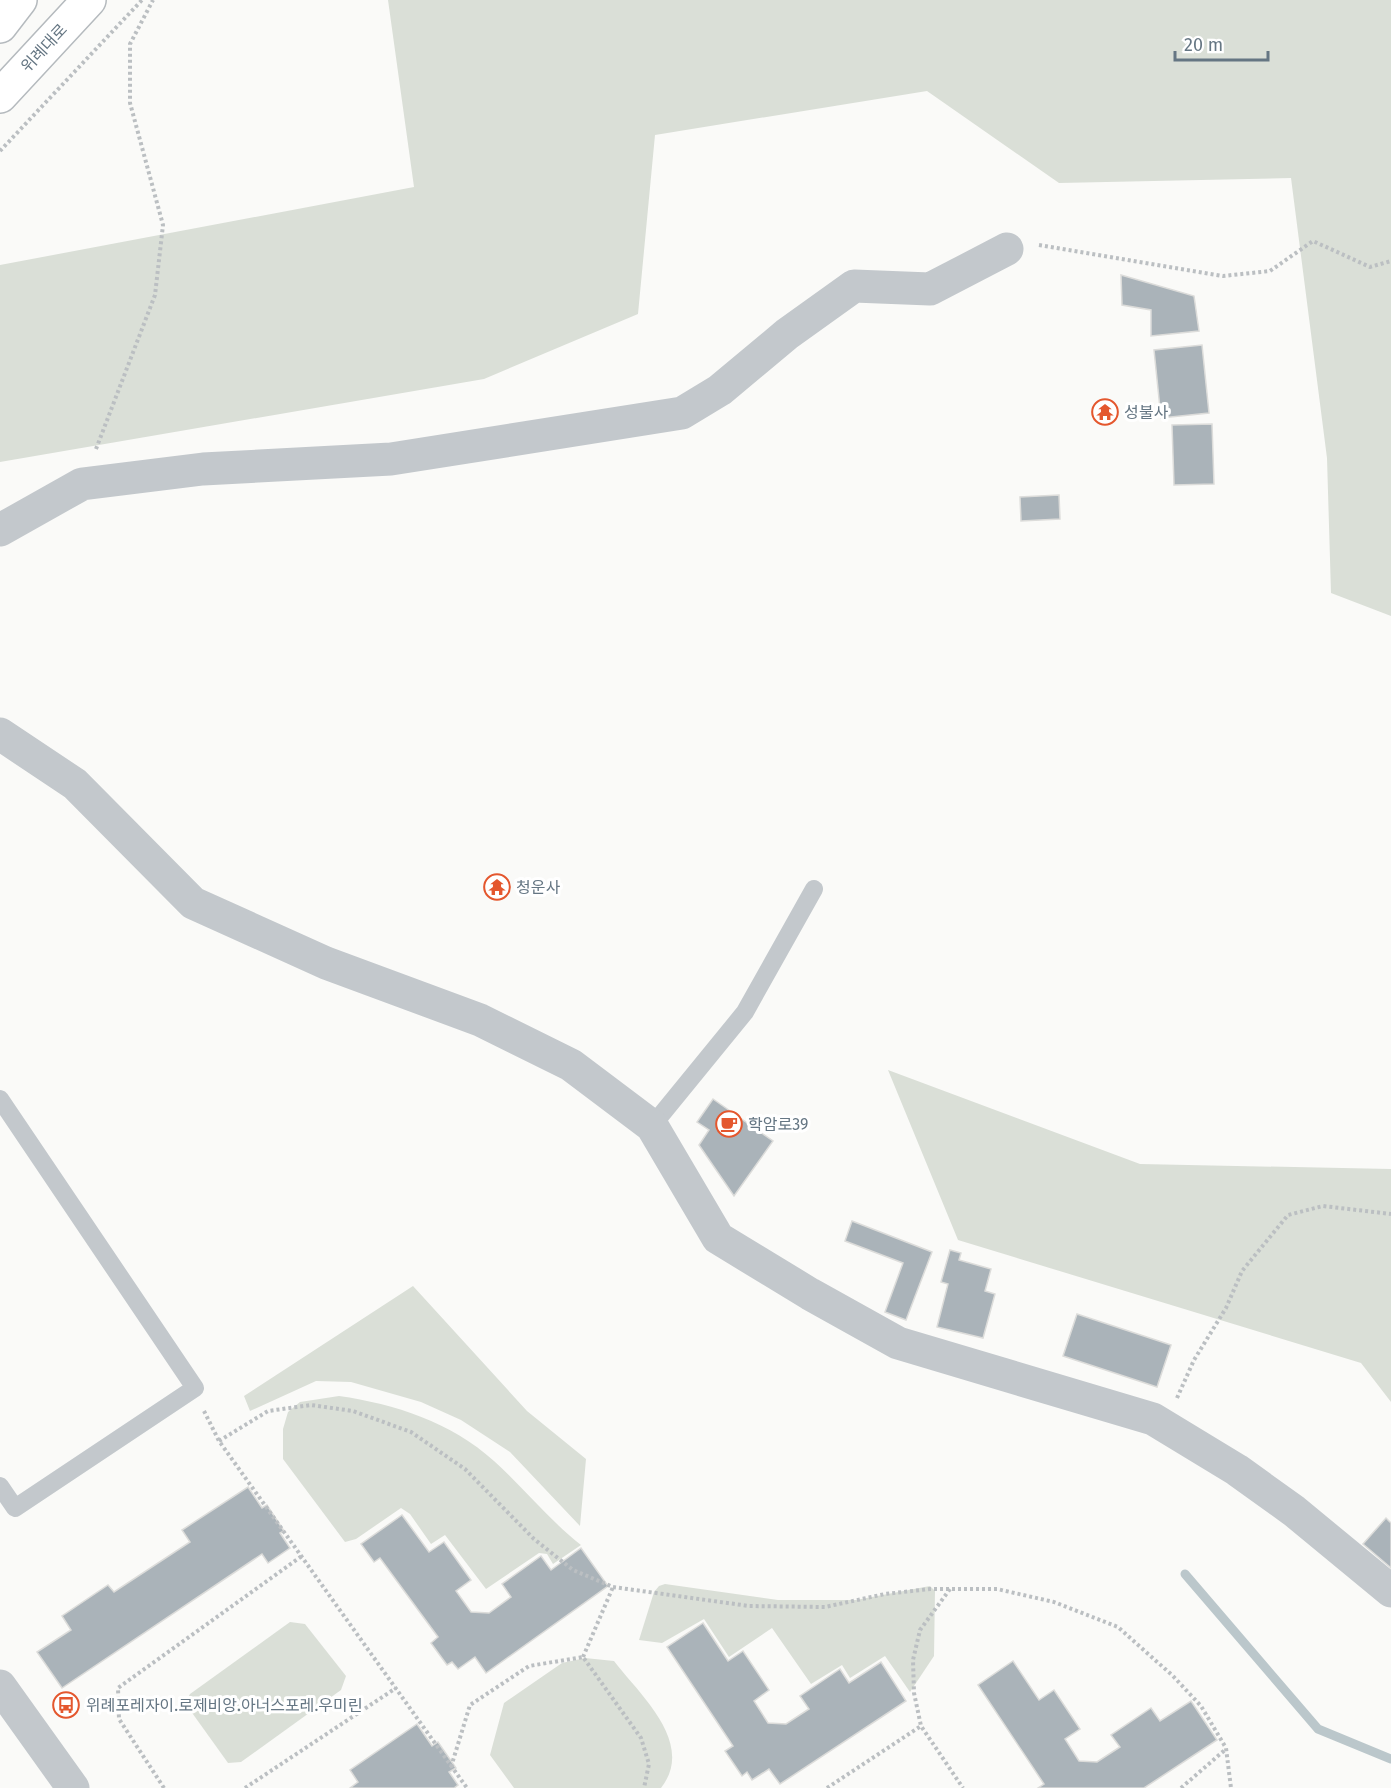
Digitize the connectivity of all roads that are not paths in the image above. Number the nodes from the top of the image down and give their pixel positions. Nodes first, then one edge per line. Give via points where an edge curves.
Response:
1 (20, 0) edge
2 (89, 0) edge
3 (0, 26) edge
4 (0, 96) edge
5 (1007, 249) road end
6 (3, 524) edge
7 (0, 734) edge
8 (814, 890) dead end
9 (0, 1099) edge
10 (652, 1126) junction
11 (0, 1486) edge
12 (1391, 1591) edge
13 (0, 1686) edge
14 (73, 1788) edge

1 - 3 main road
2 - 4 main road, 위례대로
5 - 6 street via 930,289 854,286 787,334 720,390 682,413 391,459 203,469 82,484
7 - 10 street via 75,784 193,903 326,963 480,1020 571,1065
8 - 10 lane via 745,1012
9 - 11 lane via 195,1388 15,1508
10 - 12 street via 718,1238 898,1343 1153,1419 1238,1470
13 - 14 street

